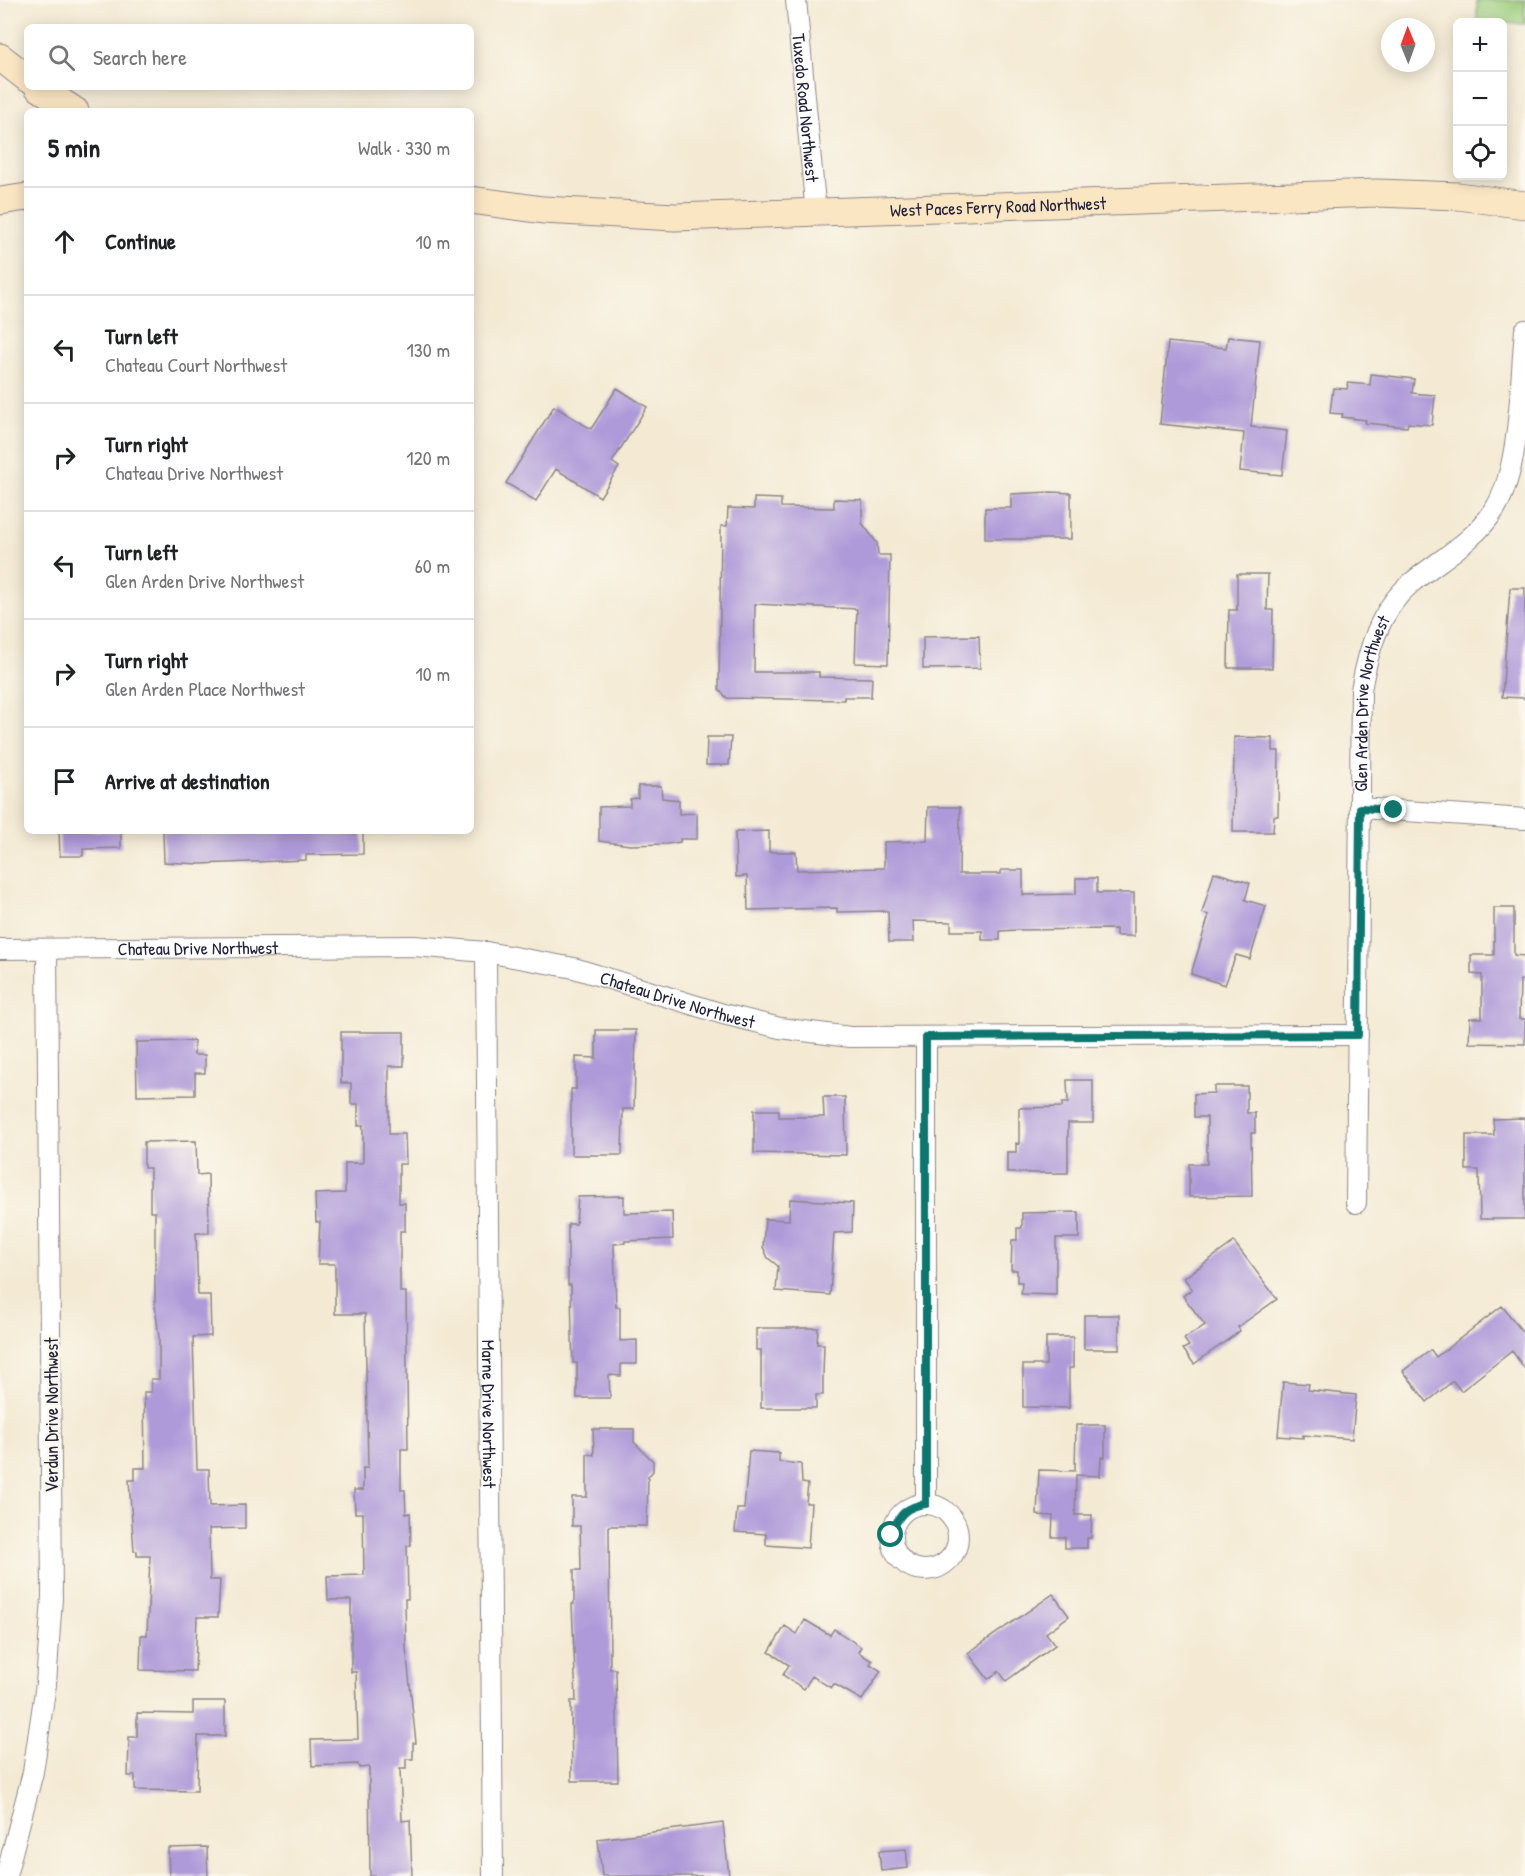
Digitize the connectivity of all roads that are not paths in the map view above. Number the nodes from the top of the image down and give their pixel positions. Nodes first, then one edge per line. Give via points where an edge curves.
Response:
1 (796, 0) edge
2 (0, 57) edge
3 (24, 76) edge
4 (43, 90) edge
5 (70, 108) edge
6 (24, 197) edge
7 (474, 200) edge
8 (0, 201) edge
9 (1525, 205) edge
10 (816, 214) junction
11 (1525, 330) edge
12 (1360, 808) junction
13 (1525, 819) edge
14 (47, 948) junction
15 (0, 949) edge
16 (486, 952) junction
17 (1358, 1035) junction
18 (926, 1037) junction
19 (1356, 1203) dead end
20 (926, 1504) dead end
21 (6, 1876) edge
22 (493, 1876) edge

1 - 10 street, Tuxedo Road Northwest
2 - 3 main road
4 - 5 main road
6 - 8 main road
7 - 10 main road, West Paces Ferry Road Northwest via 543,210 663,216
9 - 10 main road, West Paces Ferry Road Northwest via 1458,196 1377,193
11 - 12 street, Glen Arden Drive Northwest via 1512,456 1496,507 1480,530 1390,607 1366,658 1361,690
12 - 13 street
12 - 17 street, Glen Arden Drive Northwest
14 - 15 street, Chateau Drive Northwest
14 - 16 street, Chateau Drive Northwest via 414,946
14 - 21 street, Verdun Drive Northwest via 52,1598 46,1684 33,1772
16 - 18 street, Chateau Drive Northwest via 574,968 780,1028 850,1037
16 - 22 street, Marne Drive Northwest
17 - 18 street, Chateau Drive Northwest
17 - 19 street, Glen Arden Drive Northwest
18 - 20 street

